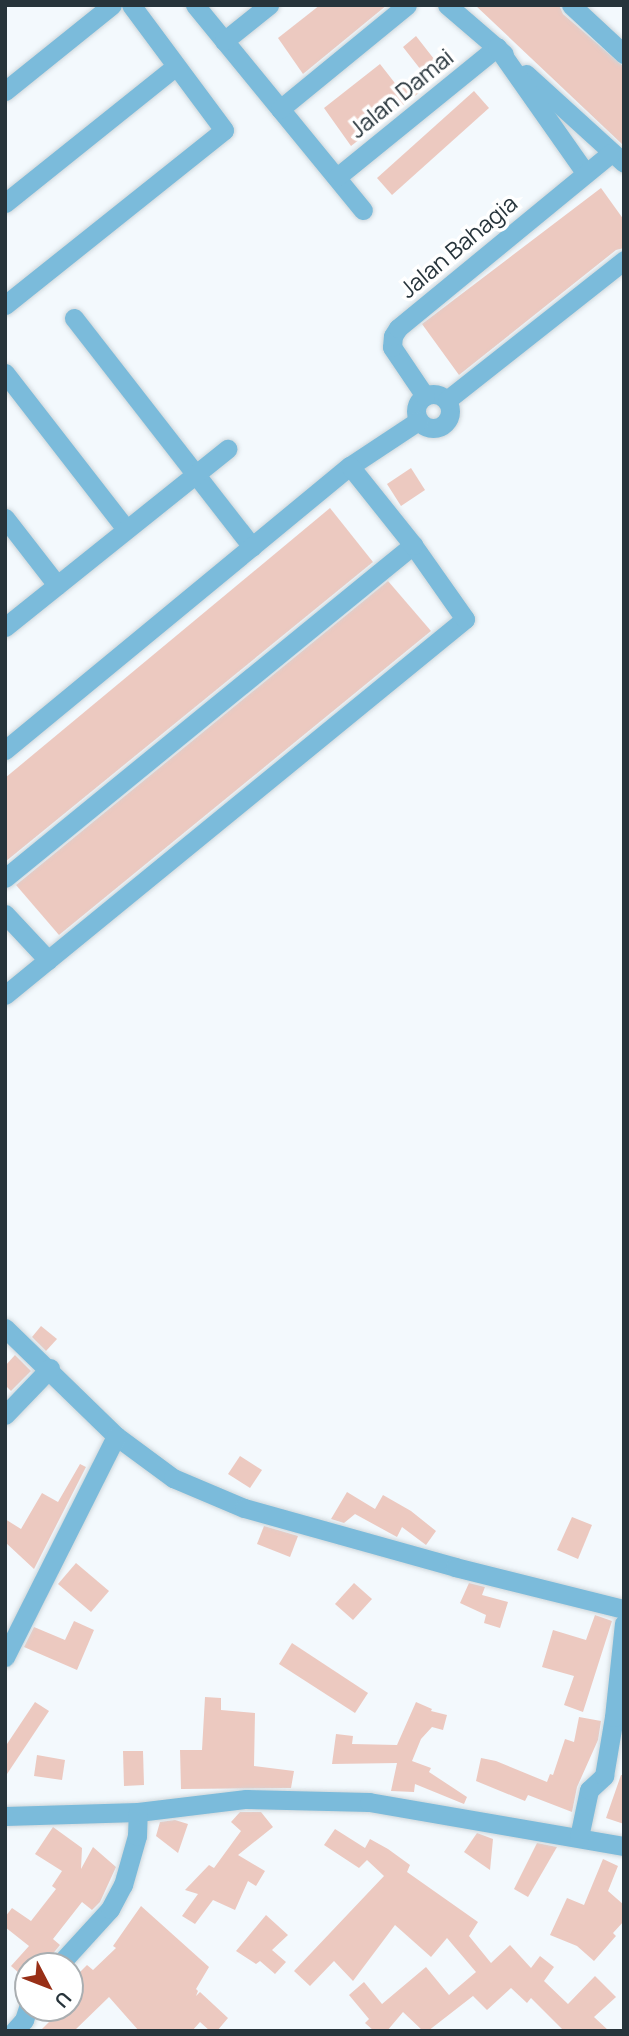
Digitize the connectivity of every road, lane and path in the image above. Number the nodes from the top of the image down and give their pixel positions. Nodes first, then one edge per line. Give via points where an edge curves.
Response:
1 (112, 5) edge
2 (131, 5) edge
3 (195, 5) edge
4 (270, 5) edge
5 (407, 5) edge
6 (447, 5) edge
7 (571, 5) edge
8 (224, 41) junction
9 (496, 47) junction
10 (624, 54) edge
11 (176, 66) junction
12 (5, 91) edge
13 (280, 109) junction
14 (617, 158) edge
15 (585, 172) junction
16 (337, 177) junction
17 (5, 203) edge
18 (363, 210) dead end
19 (624, 260) edge
20 (5, 305) edge
21 (74, 318) dead end
22 (5, 373) edge
23 (425, 396) junction
24 (447, 400) junction
25 (418, 421) junction
26 (227, 449) dead end
27 (350, 466) junction
28 (196, 474) junction
29 (5, 518) edge
30 (126, 529) junction
31 (413, 545) junction
32 (252, 547) junction
33 (57, 585) junction
34 (5, 626) edge
35 (5, 750) edge
36 (5, 878) edge
37 (5, 914) edge
38 (48, 960) junction
39 (5, 995) edge
40 (5, 1328) edge
41 (50, 1368) junction
42 (5, 1415) edge
43 (116, 1436) junction
44 (624, 1609) edge
45 (624, 1624) edge
46 (5, 1657) edge
47 (138, 1812) junction
48 (5, 1816) edge
49 (579, 1837) junction
50 (624, 1846) edge
51 (71, 1952) edge

1 - 12 street
2 - 11 street
3 - 8 street
4 - 8 street
5 - 13 street
6 - 9 street
7 - 10 street
8 - 13 street
9 - 14 street
9 - 15 street
9 - 16 street, Jalan Damai
11 - 17 street
11 - 20 street via 224,130
13 - 16 street
14 - 15 street, Jalan Bahagia
15 - 23 street, Jalan Bahagia via 398,328 392,348
16 - 18 street
19 - 24 street
21 - 28 street
22 - 30 street
23 - 24 street via 440,395
23 - 25 street via 418,402
24 - 25 street via 450,409 443,426 434,429
25 - 27 street
26 - 28 street
27 - 31 street
27 - 32 street
28 - 30 street
28 - 32 street
29 - 33 street
30 - 33 street
31 - 36 street
31 - 38 street via 464,619
32 - 35 street
33 - 34 street
37 - 38 street
38 - 39 street
40 - 41 street
41 - 42 street
41 - 43 street
43 - 44 street via 173,1478 244,1508
43 - 46 street
45 - 49 street via 604,1776 589,1790
47 - 48 street
47 - 49 street via 246,1799 369,1802
47 - 51 street via 137,1836 123,1885 110,1909
49 - 50 street

